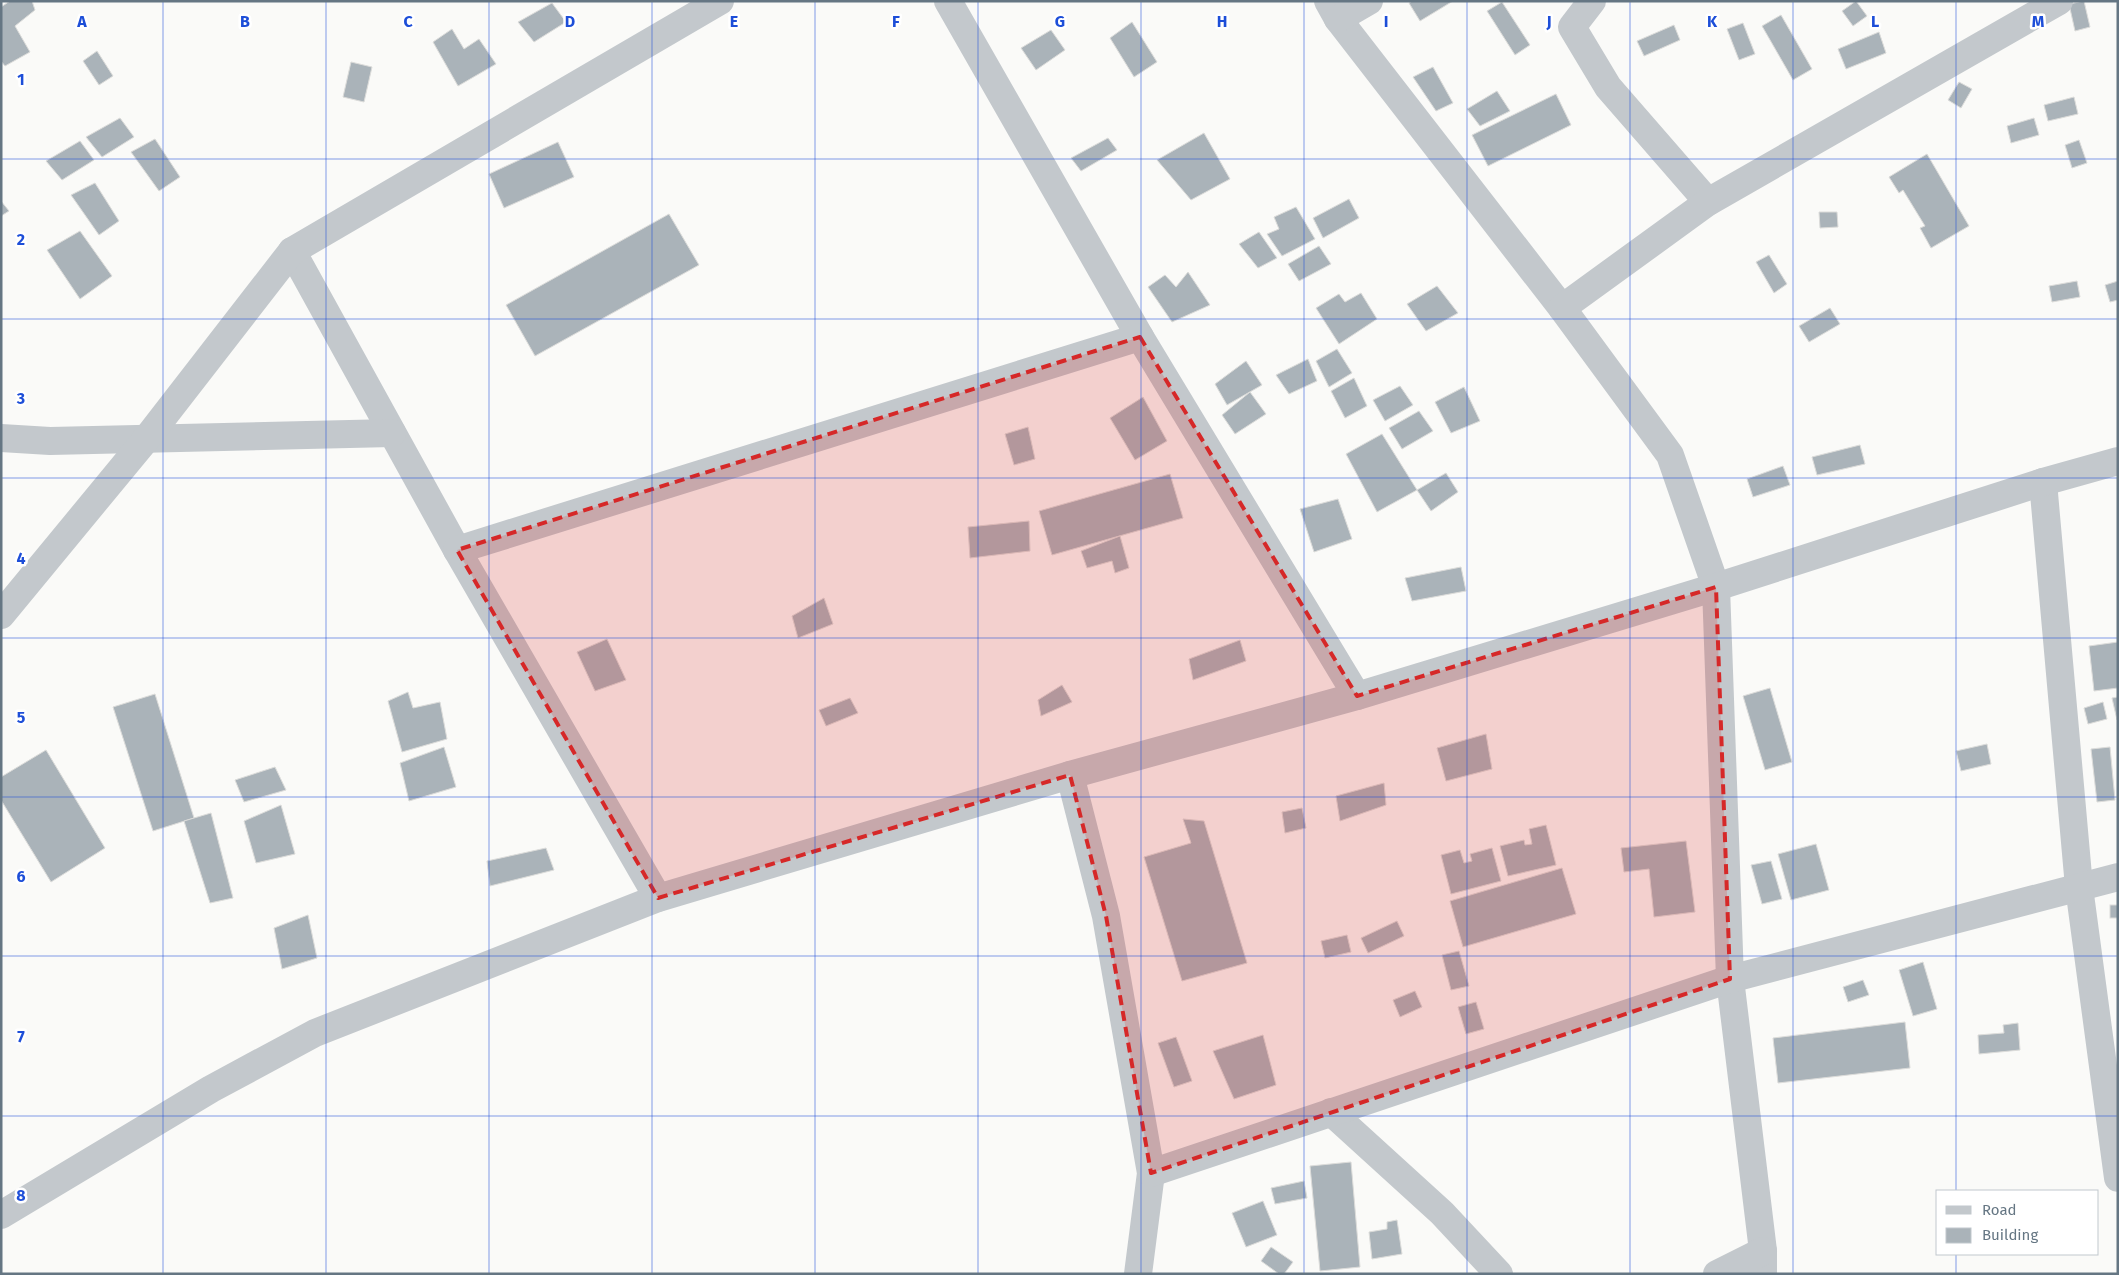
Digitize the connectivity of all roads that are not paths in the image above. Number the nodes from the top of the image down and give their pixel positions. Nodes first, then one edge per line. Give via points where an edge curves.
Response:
1 (720, 1) edge
2 (948, 1) edge
3 (1369, 1) edge
4 (1592, 1) edge
5 (2059, 1) edge
6 (1333, 10) edge
7 (1708, 202) junction
8 (292, 251) junction
9 (1562, 308) junction
10 (1140, 337) junction
11 (392, 433) junction
12 (1, 438) edge
13 (147, 438) junction
14 (2118, 461) edge
15 (2043, 482) junction
16 (457, 550) junction
17 (1716, 587) junction
18 (1, 615) edge
19 (1358, 696) junction
20 (1070, 775) junction
21 (2118, 877) edge
22 (2078, 887) junction
23 (658, 898) junction
24 (1730, 979) junction
25 (1331, 1112) junction
26 (1151, 1173) junction
27 (2118, 1178) edge
28 (1, 1215) edge
29 (1763, 1262) edge
30 (1138, 1274) edge
31 (1499, 1274) edge
32 (1716, 1274) edge

1 - 8 street
2 - 10 street
3 - 6 street
4 - 7 street via 1572,27 1608,87
5 - 7 street
6 - 9 street
7 - 9 street
8 - 11 street
8 - 13 street
9 - 17 street via 1670,455
10 - 16 street
10 - 19 street
11 - 13 street
11 - 16 street
12 - 13 street via 50,441
13 - 18 street
14 - 15 street
15 - 17 street
15 - 22 street
16 - 23 street
17 - 19 street
17 - 24 street
19 - 20 street
20 - 23 street
20 - 26 street via 1106,916
21 - 22 street
22 - 24 street
22 - 27 street
23 - 28 street via 315,1033 211,1089
24 - 25 street
24 - 29 street
25 - 26 street
25 - 31 street via 1442,1213
26 - 30 street
29 - 32 street

